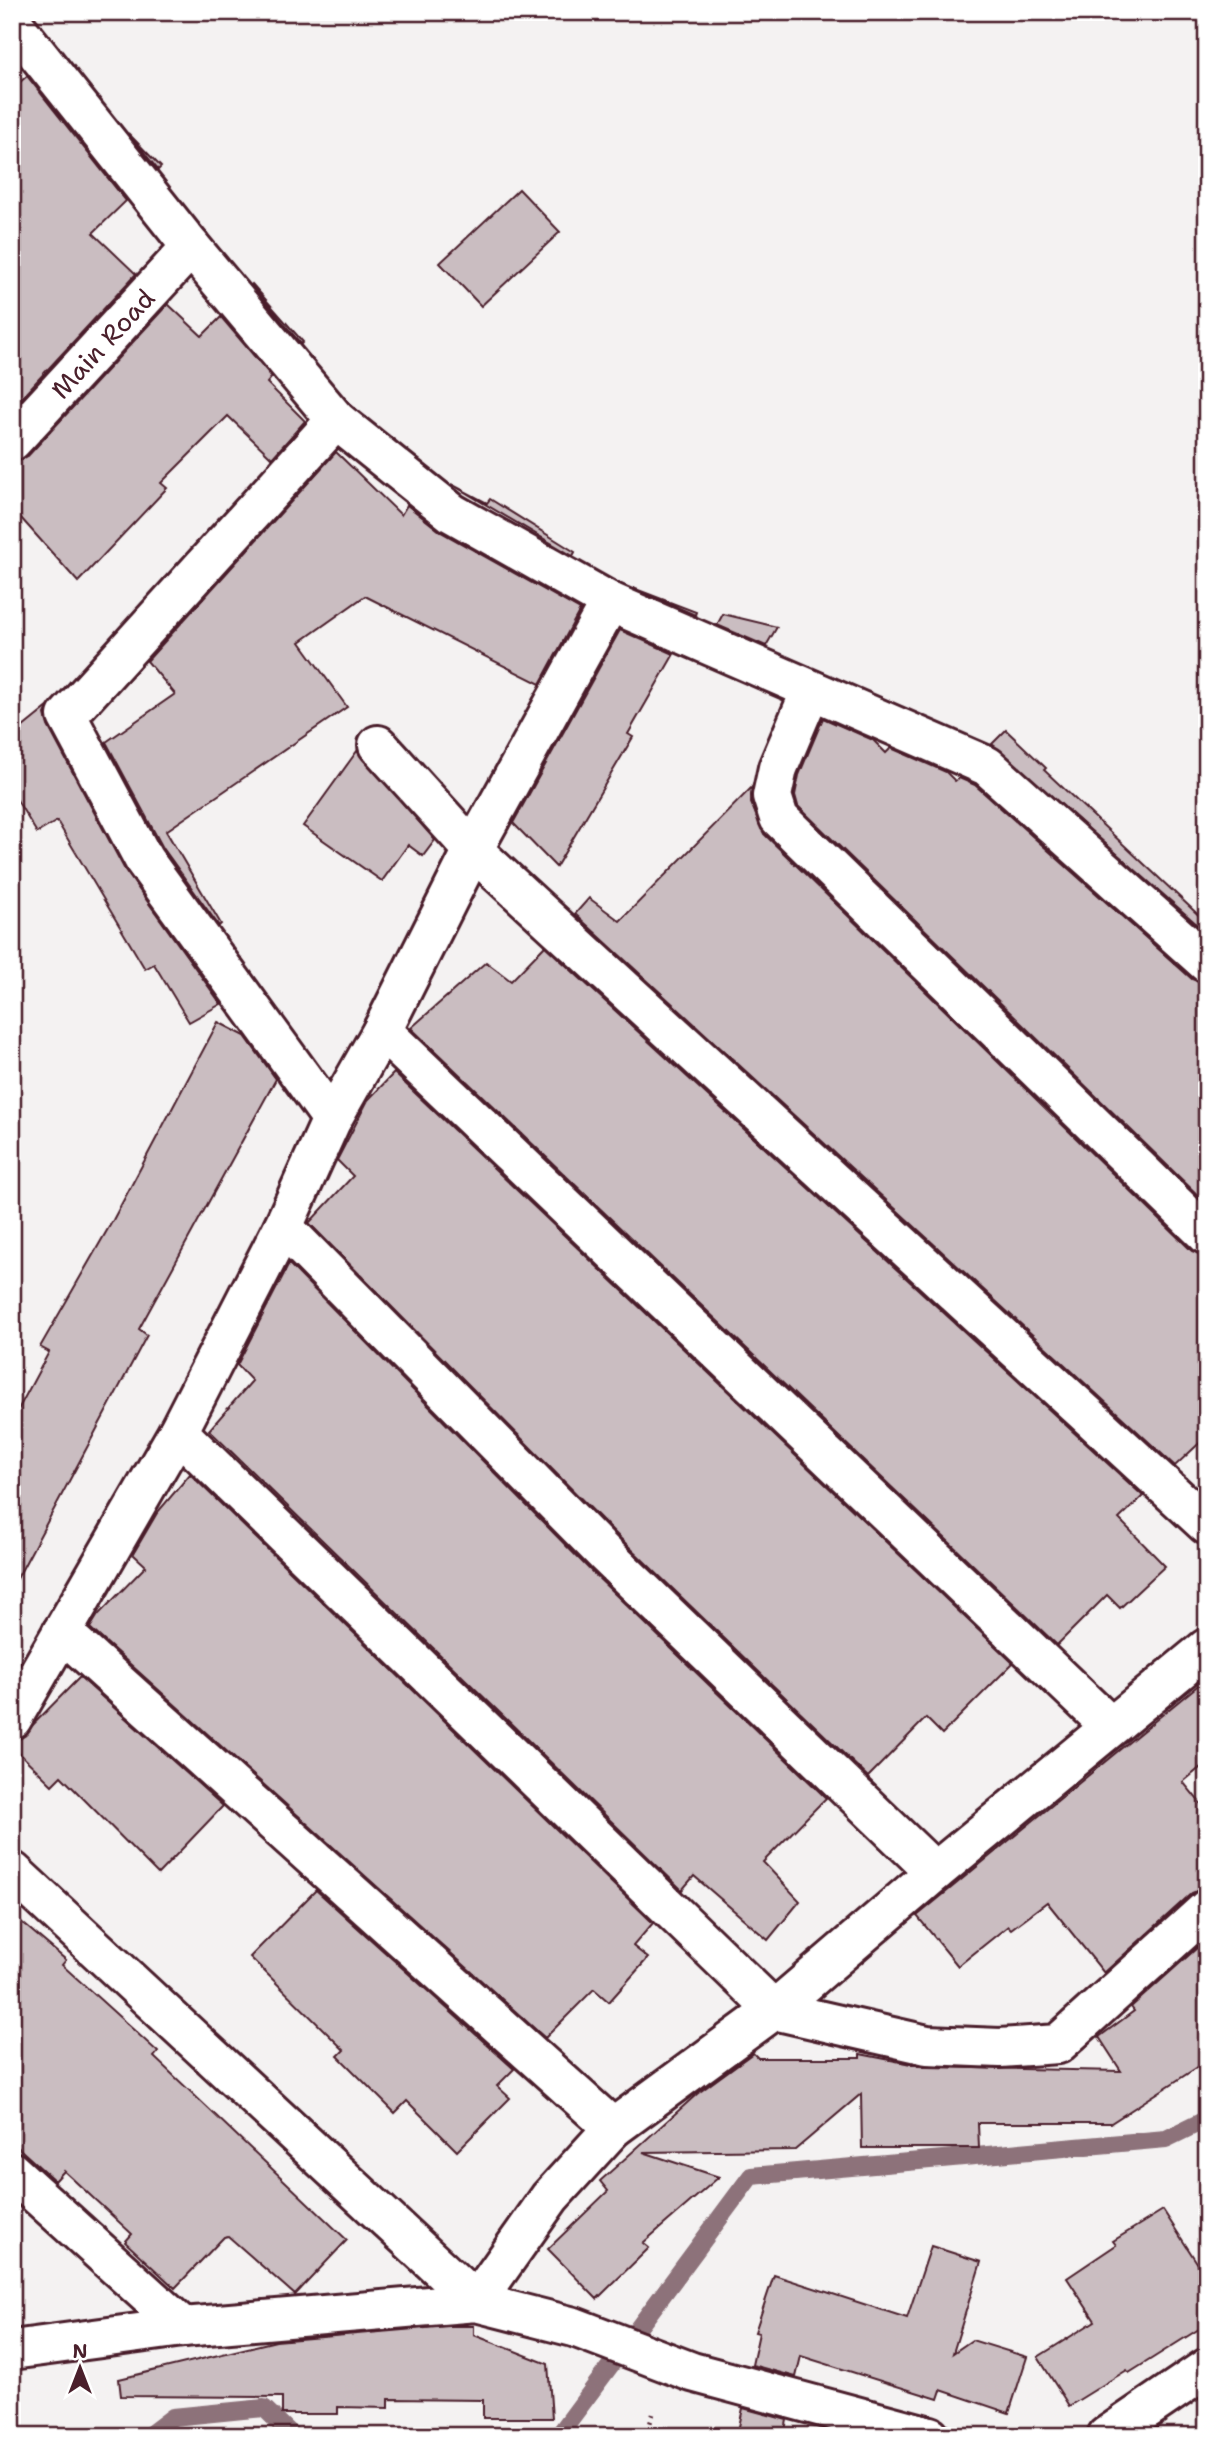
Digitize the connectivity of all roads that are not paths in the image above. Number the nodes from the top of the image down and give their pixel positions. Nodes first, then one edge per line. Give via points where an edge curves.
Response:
1 (19, 49) edge
2 (191, 247) junction
3 (336, 420) junction
4 (12, 441) edge
5 (610, 602) junction
6 (811, 690) junction
7 (378, 746) dead end
8 (473, 850) junction
9 (1207, 963) edge
10 (382, 1031) junction
11 (332, 1119) junction
12 (283, 1227) junction
13 (1207, 1235) edge
14 (178, 1432) junction
15 (1207, 1525) edge
16 (62, 1632) junction
17 (1207, 1648) edge
18 (12, 1719) edge
19 (1110, 1726) junction
20 (12, 1871) edge
21 (935, 1872) junction
22 (1207, 1909) edge
23 (774, 2010) junction
24 (613, 2128) junction
25 (12, 2172) edge
26 (477, 2302) junction
27 (183, 2327) junction
28 (12, 2350) edge
29 (1207, 2368) edge
30 (930, 2436) edge
31 (1107, 2436) edge

1 - 2 street
2 - 3 street
2 - 4 street, Main Road
3 - 5 street via 452,513
3 - 11 street via 67,716 144,860
5 - 6 street
5 - 8 street
6 - 9 street via 987,766
6 - 13 street via 778,768 772,796 779,818
7 - 8 street
8 - 10 street
8 - 15 street
10 - 11 street
10 - 19 street
11 - 12 street
12 - 14 street
12 - 21 street via 606,1554
14 - 16 street
14 - 23 street
16 - 18 street
16 - 24 street
17 - 19 street
19 - 21 street
20 - 26 street
21 - 23 street
22 - 23 street via 1058,2044 1000,2048 927,2045
23 - 24 street
24 - 26 street via 550,2197
25 - 27 street
26 - 27 street
26 - 30 street via 574,2327 692,2372
27 - 28 street
29 - 31 street

